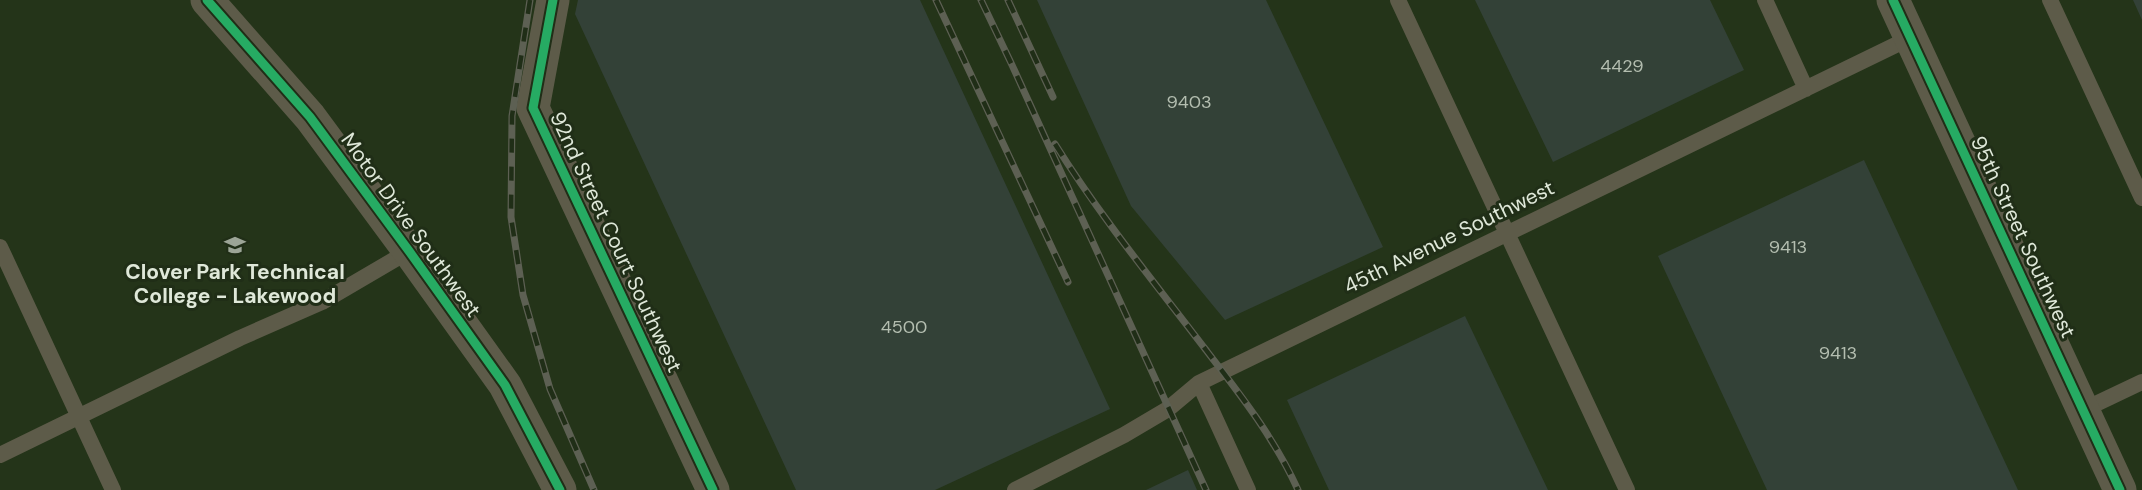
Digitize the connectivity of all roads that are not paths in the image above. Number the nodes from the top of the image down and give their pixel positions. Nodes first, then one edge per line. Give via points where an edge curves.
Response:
1 (207, 0) edge
2 (553, 0) edge
3 (1398, 0) edge
4 (1765, 0) edge
5 (1893, 0) edge
6 (2050, 0) edge
7 (1910, 38) junction
8 (1806, 89) junction
9 (2142, 198) edge
10 (1507, 234) junction
11 (0, 247) edge
12 (410, 251) junction
13 (2142, 382) edge
14 (1199, 383) junction
15 (2083, 410) junction
16 (79, 416) junction
17 (0, 455) edge
18 (113, 490) edge
19 (560, 490) edge
20 (713, 490) edge
21 (1015, 490) edge
22 (1248, 490) edge
23 (1627, 490) edge
24 (2120, 490) edge

1 - 12 street, Motor Drive Southwest via 310,117
2 - 20 street, 92nd Street Court Southwest via 533,108
3 - 10 lane
4 - 8 lane
5 - 7 street, 95th Street Southwest
6 - 9 lane
7 - 8 lane, 45th Avenue Southwest
7 - 15 street, 95th Street Southwest
8 - 10 lane, 45th Avenue Southwest
10 - 14 lane, 45th Avenue Southwest
10 - 23 lane
11 - 16 lane
12 - 16 lane via 322,302
12 - 19 street, Motor Drive Southwest via 505,385
13 - 15 lane
14 - 21 lane, 45th Avenue Southwest via 1124,435
14 - 22 lane
15 - 24 street, 95th Street Southwest
16 - 17 lane
16 - 18 lane

